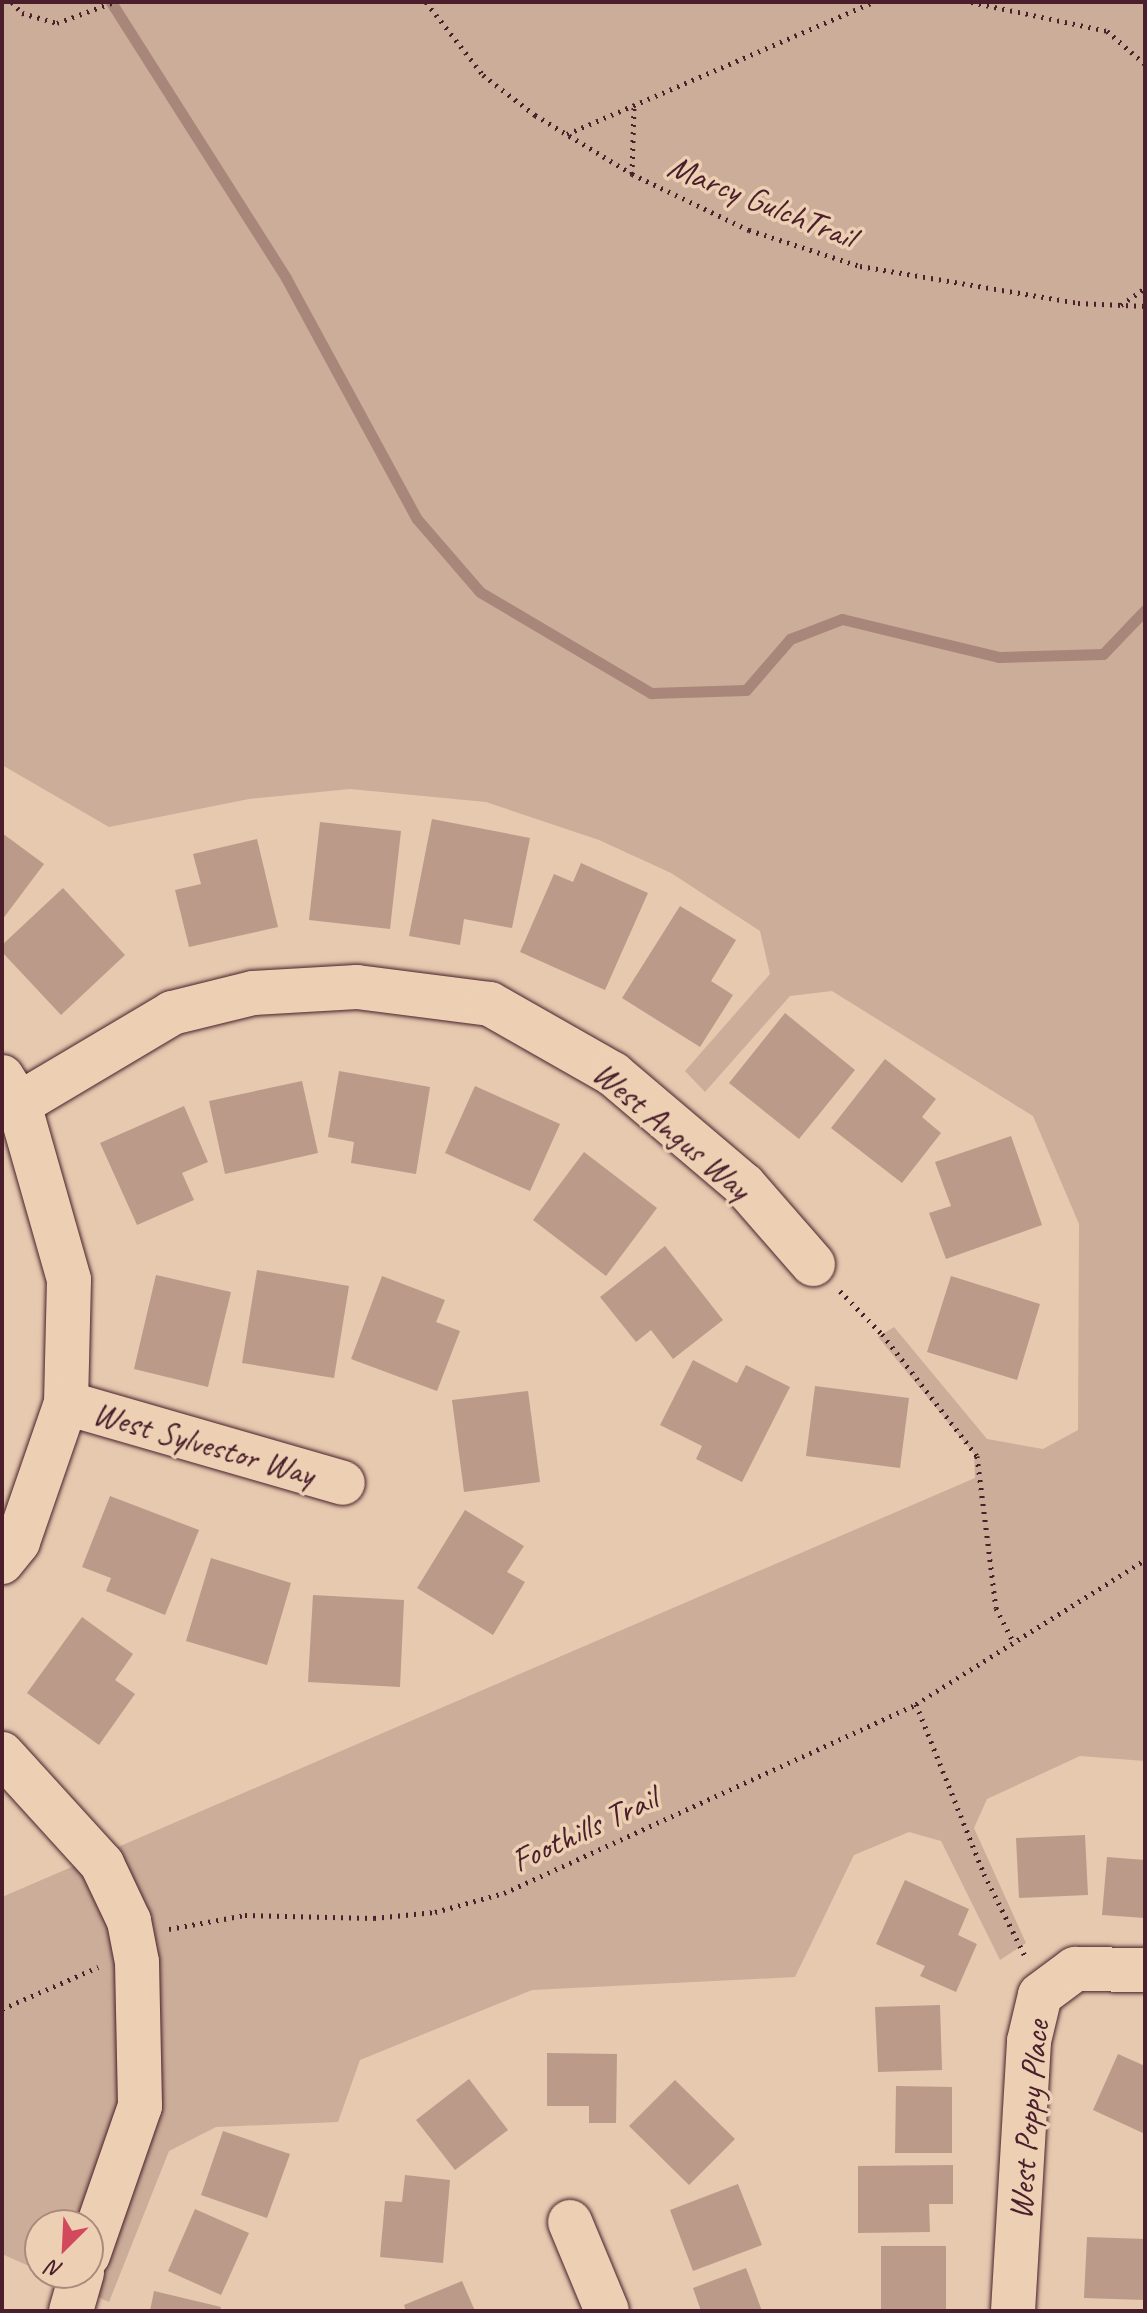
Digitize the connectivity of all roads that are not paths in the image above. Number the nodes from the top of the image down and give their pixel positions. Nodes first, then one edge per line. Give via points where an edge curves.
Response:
1 (10, 1091) edge
2 (813, 1264) road end
3 (66, 1403) junction
4 (343, 1483) dead end
5 (2, 1562) edge
6 (2, 1754) edge
7 (1145, 1970) edge
8 (104, 2209) edge
9 (570, 2222) dead end
10 (77, 2289) edge
11 (71, 2311) edge
12 (607, 2311) edge
13 (1013, 2311) edge

1 - 2 street, West Angus Way via 172,1013 253,993 357,987 490,1004 613,1074 744,1185
1 - 3 street via 69,1280
3 - 4 street, West Sylvestor Way
3 - 5 street via 18,1542
6 - 8 street via 102,1864 133,1941 140,2106
7 - 13 street, West Poppy Place via 1075,1969 1040,1995 1029,2041
9 - 12 street
10 - 11 street

